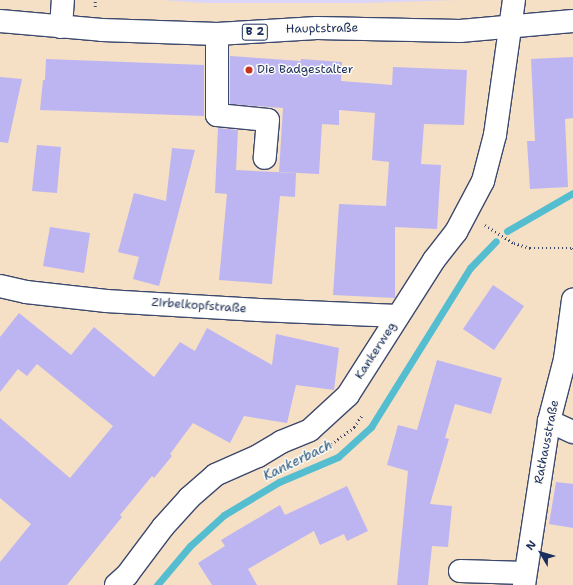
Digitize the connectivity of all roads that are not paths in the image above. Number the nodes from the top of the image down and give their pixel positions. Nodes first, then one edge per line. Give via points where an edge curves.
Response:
1 (63, 0) edge
2 (514, 0) edge
3 (0, 21) edge
4 (573, 21) edge
5 (61, 27) junction
6 (510, 28) junction
7 (217, 34) junction
8 (265, 158) dead end
9 (0, 286) edge
10 (573, 300) edge
11 (398, 316) junction
12 (569, 359) edge
13 (549, 421) junction
14 (573, 432) edge
15 (460, 571) dead end
16 (524, 579) edge
17 (116, 585) edge

1 - 5 street
2 - 6 street, Kankerweg
3 - 5 street, Hauptstraße / B 2
4 - 6 street, Hauptstraße / B 2
5 - 7 street, Hauptstraße / B 2
6 - 7 street, Hauptstraße / B 2 via 460,31 317,28
6 - 11 street, Kankerweg via 495,135 483,181 456,232 434,260
7 - 8 street via 217,115 268,120
9 - 11 street, Zirbelkopfstraße via 26,292 106,301
10 - 12 street, Rathausstraße
11 - 17 street, Kankerweg via 348,395 310,430 215,475 168,521 127,575
12 - 13 street, Rathausstraße
13 - 14 street
13 - 16 street, Rathausstraße
15 - 16 street

